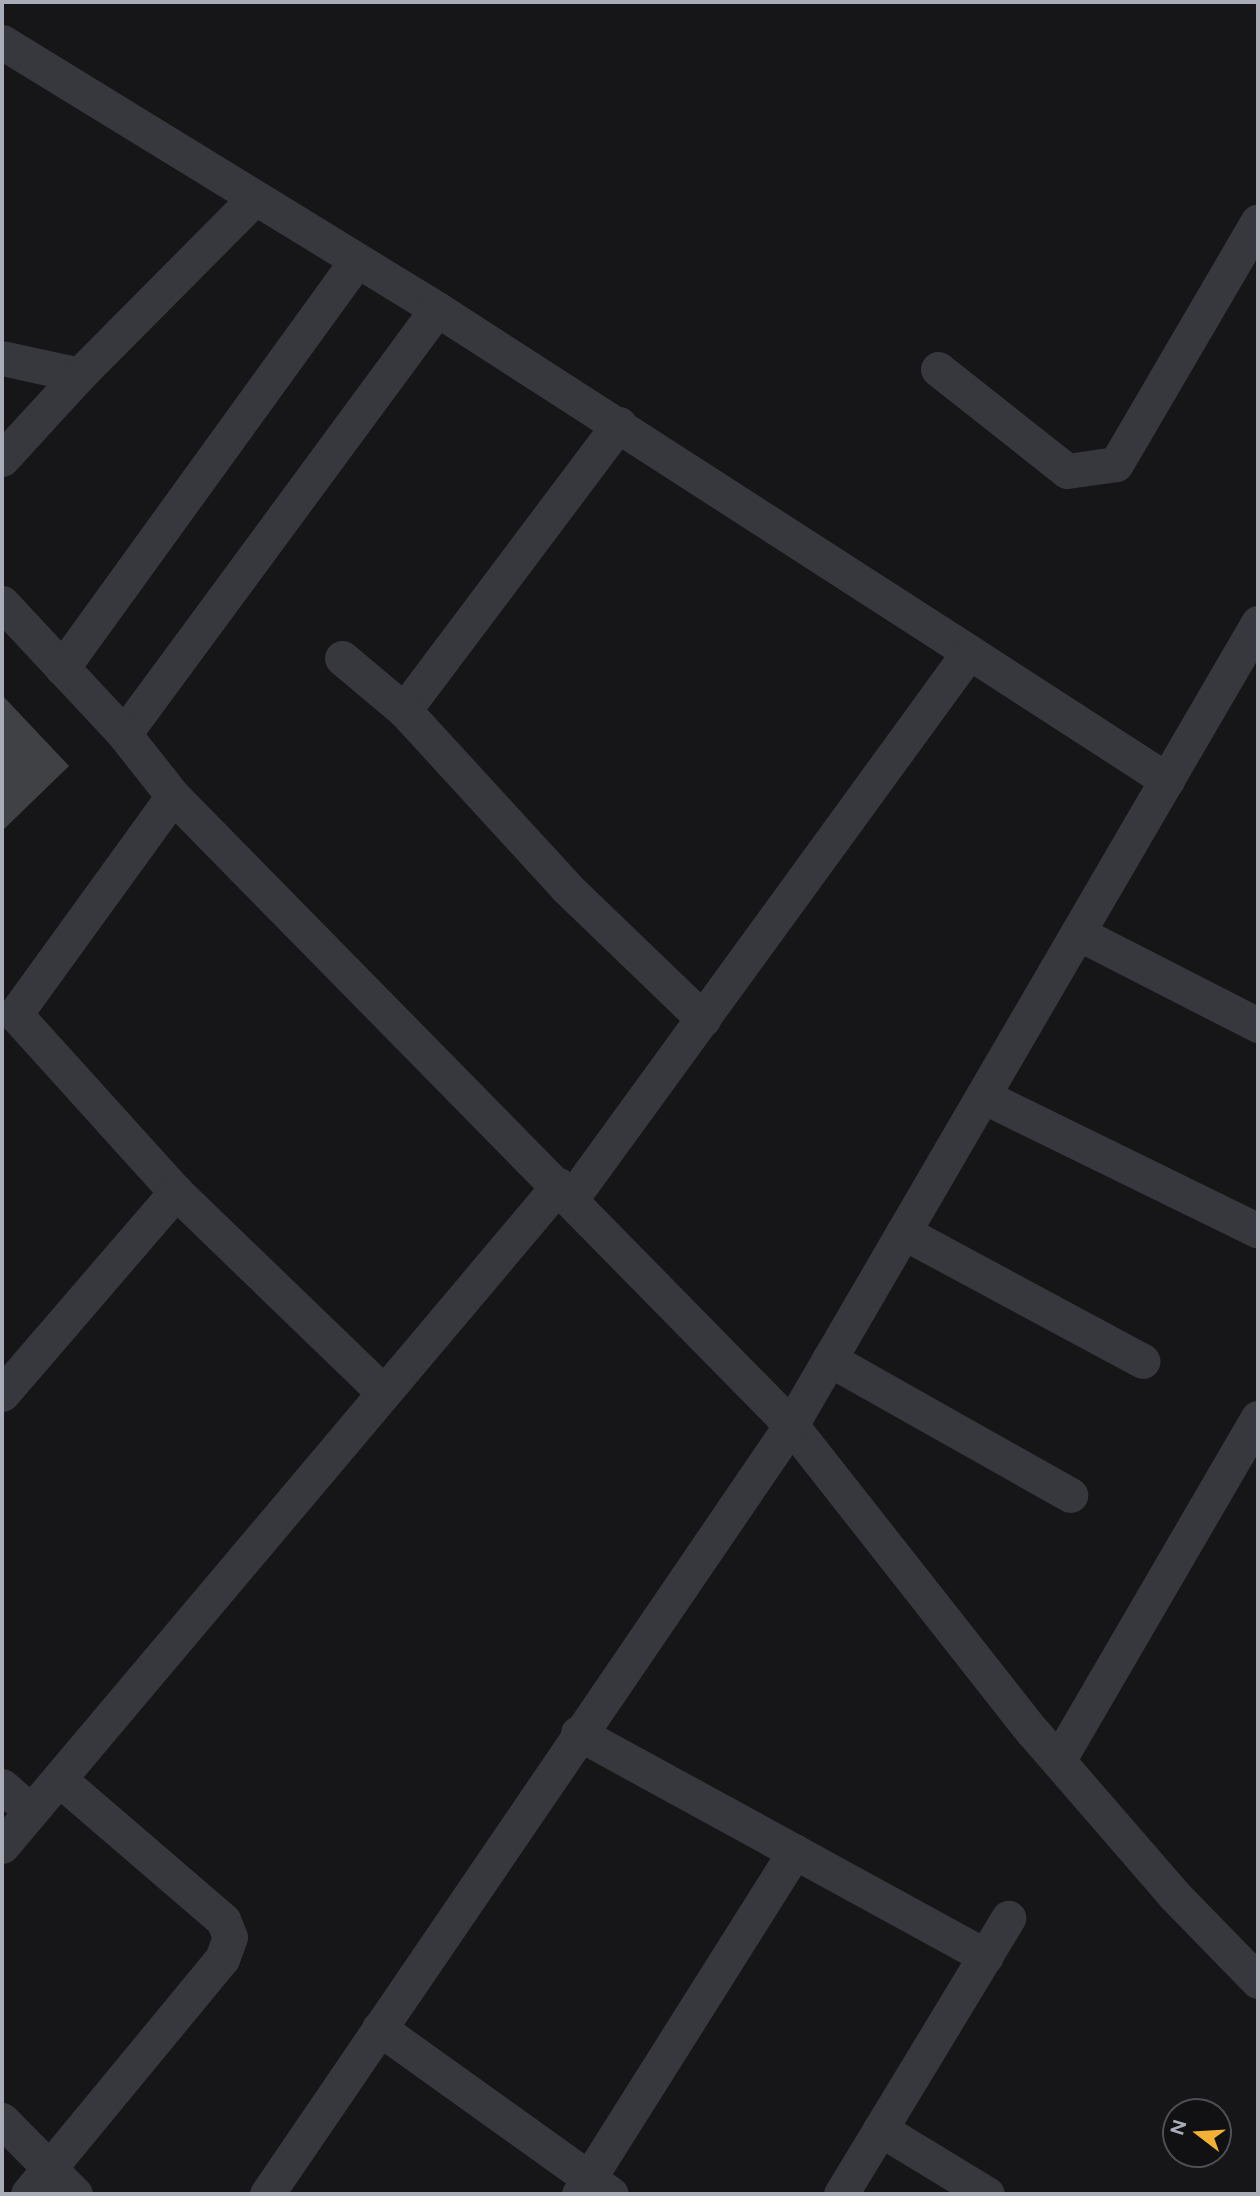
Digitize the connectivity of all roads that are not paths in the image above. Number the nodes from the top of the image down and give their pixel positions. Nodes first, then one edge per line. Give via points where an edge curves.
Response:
1 (2, 42) edge
2 (255, 198) junction
3 (1258, 220) edge
4 (356, 260) junction
5 (436, 309) junction
6 (2, 358) edge
7 (938, 369) dead end
8 (79, 375) junction
9 (619, 424) junction
10 (2, 460) edge
11 (2, 603) edge
12 (1258, 623) edge
13 (969, 652) junction
14 (342, 658) dead end
15 (62, 668) junction
16 (1245, 676) edge
17 (404, 710) junction
18 (124, 734) junction
19 (1167, 780) junction
20 (173, 796) junction
21 (1078, 933) junction
22 (6, 1007) edge
23 (703, 1019) junction
24 (1258, 1026) edge
25 (983, 1096) junction
26 (176, 1192) junction
27 (565, 1192) junction
28 (1258, 1231) edge
29 (904, 1232) junction
30 (829, 1359) junction
31 (1143, 1361) dead end
32 (382, 1391) junction
33 (2, 1394) edge
34 (1258, 1418) edge
35 (791, 1424) junction
36 (1070, 1496) dead end
37 (578, 1733) junction
38 (1058, 1761) junction
39 (59, 1779) junction
40 (2, 1786) edge
41 (31, 1811) junction
42 (2, 1846) edge
43 (794, 1852) junction
44 (1008, 1918) dead end
45 (986, 1956) junction
46 (1258, 1981) edge
47 (379, 2028) junction
48 (2, 2120) edge
49 (880, 2129) junction
50 (38, 2182) edge
51 (593, 2189) edge
52 (75, 2194) edge
53 (267, 2194) edge
54 (841, 2194) edge
55 (987, 2194) edge

1 - 2 street
2 - 4 street
2 - 8 street
3 - 7 street via 1116,464 1067,471
4 - 5 street
4 - 15 street
5 - 9 street
5 - 18 street
6 - 8 street
8 - 10 street
9 - 13 street
9 - 17 street
11 - 15 street
12 - 16 street
13 - 19 street
13 - 23 street
14 - 17 street
15 - 18 street
16 - 19 street
17 - 23 street via 567,888
18 - 20 street
19 - 21 street
20 - 22 street
20 - 27 street
21 - 24 street
21 - 25 street
22 - 26 street
23 - 27 street
25 - 28 street
25 - 29 street
26 - 32 street
26 - 33 street
27 - 32 street
27 - 35 street
29 - 30 street
29 - 31 street
30 - 35 street
30 - 36 street
32 - 39 street
34 - 38 street
35 - 37 street
35 - 38 street
37 - 43 street
37 - 47 street
38 - 46 street via 1175,1896
39 - 41 street
39 - 50 street via 223,1920 230,1937 222,1959
40 - 41 street
41 - 42 street
43 - 45 street
43 - 51 street
44 - 45 street
45 - 49 street
47 - 51 street
47 - 53 street
48 - 50 street
49 - 54 street
49 - 55 street
50 - 52 street

